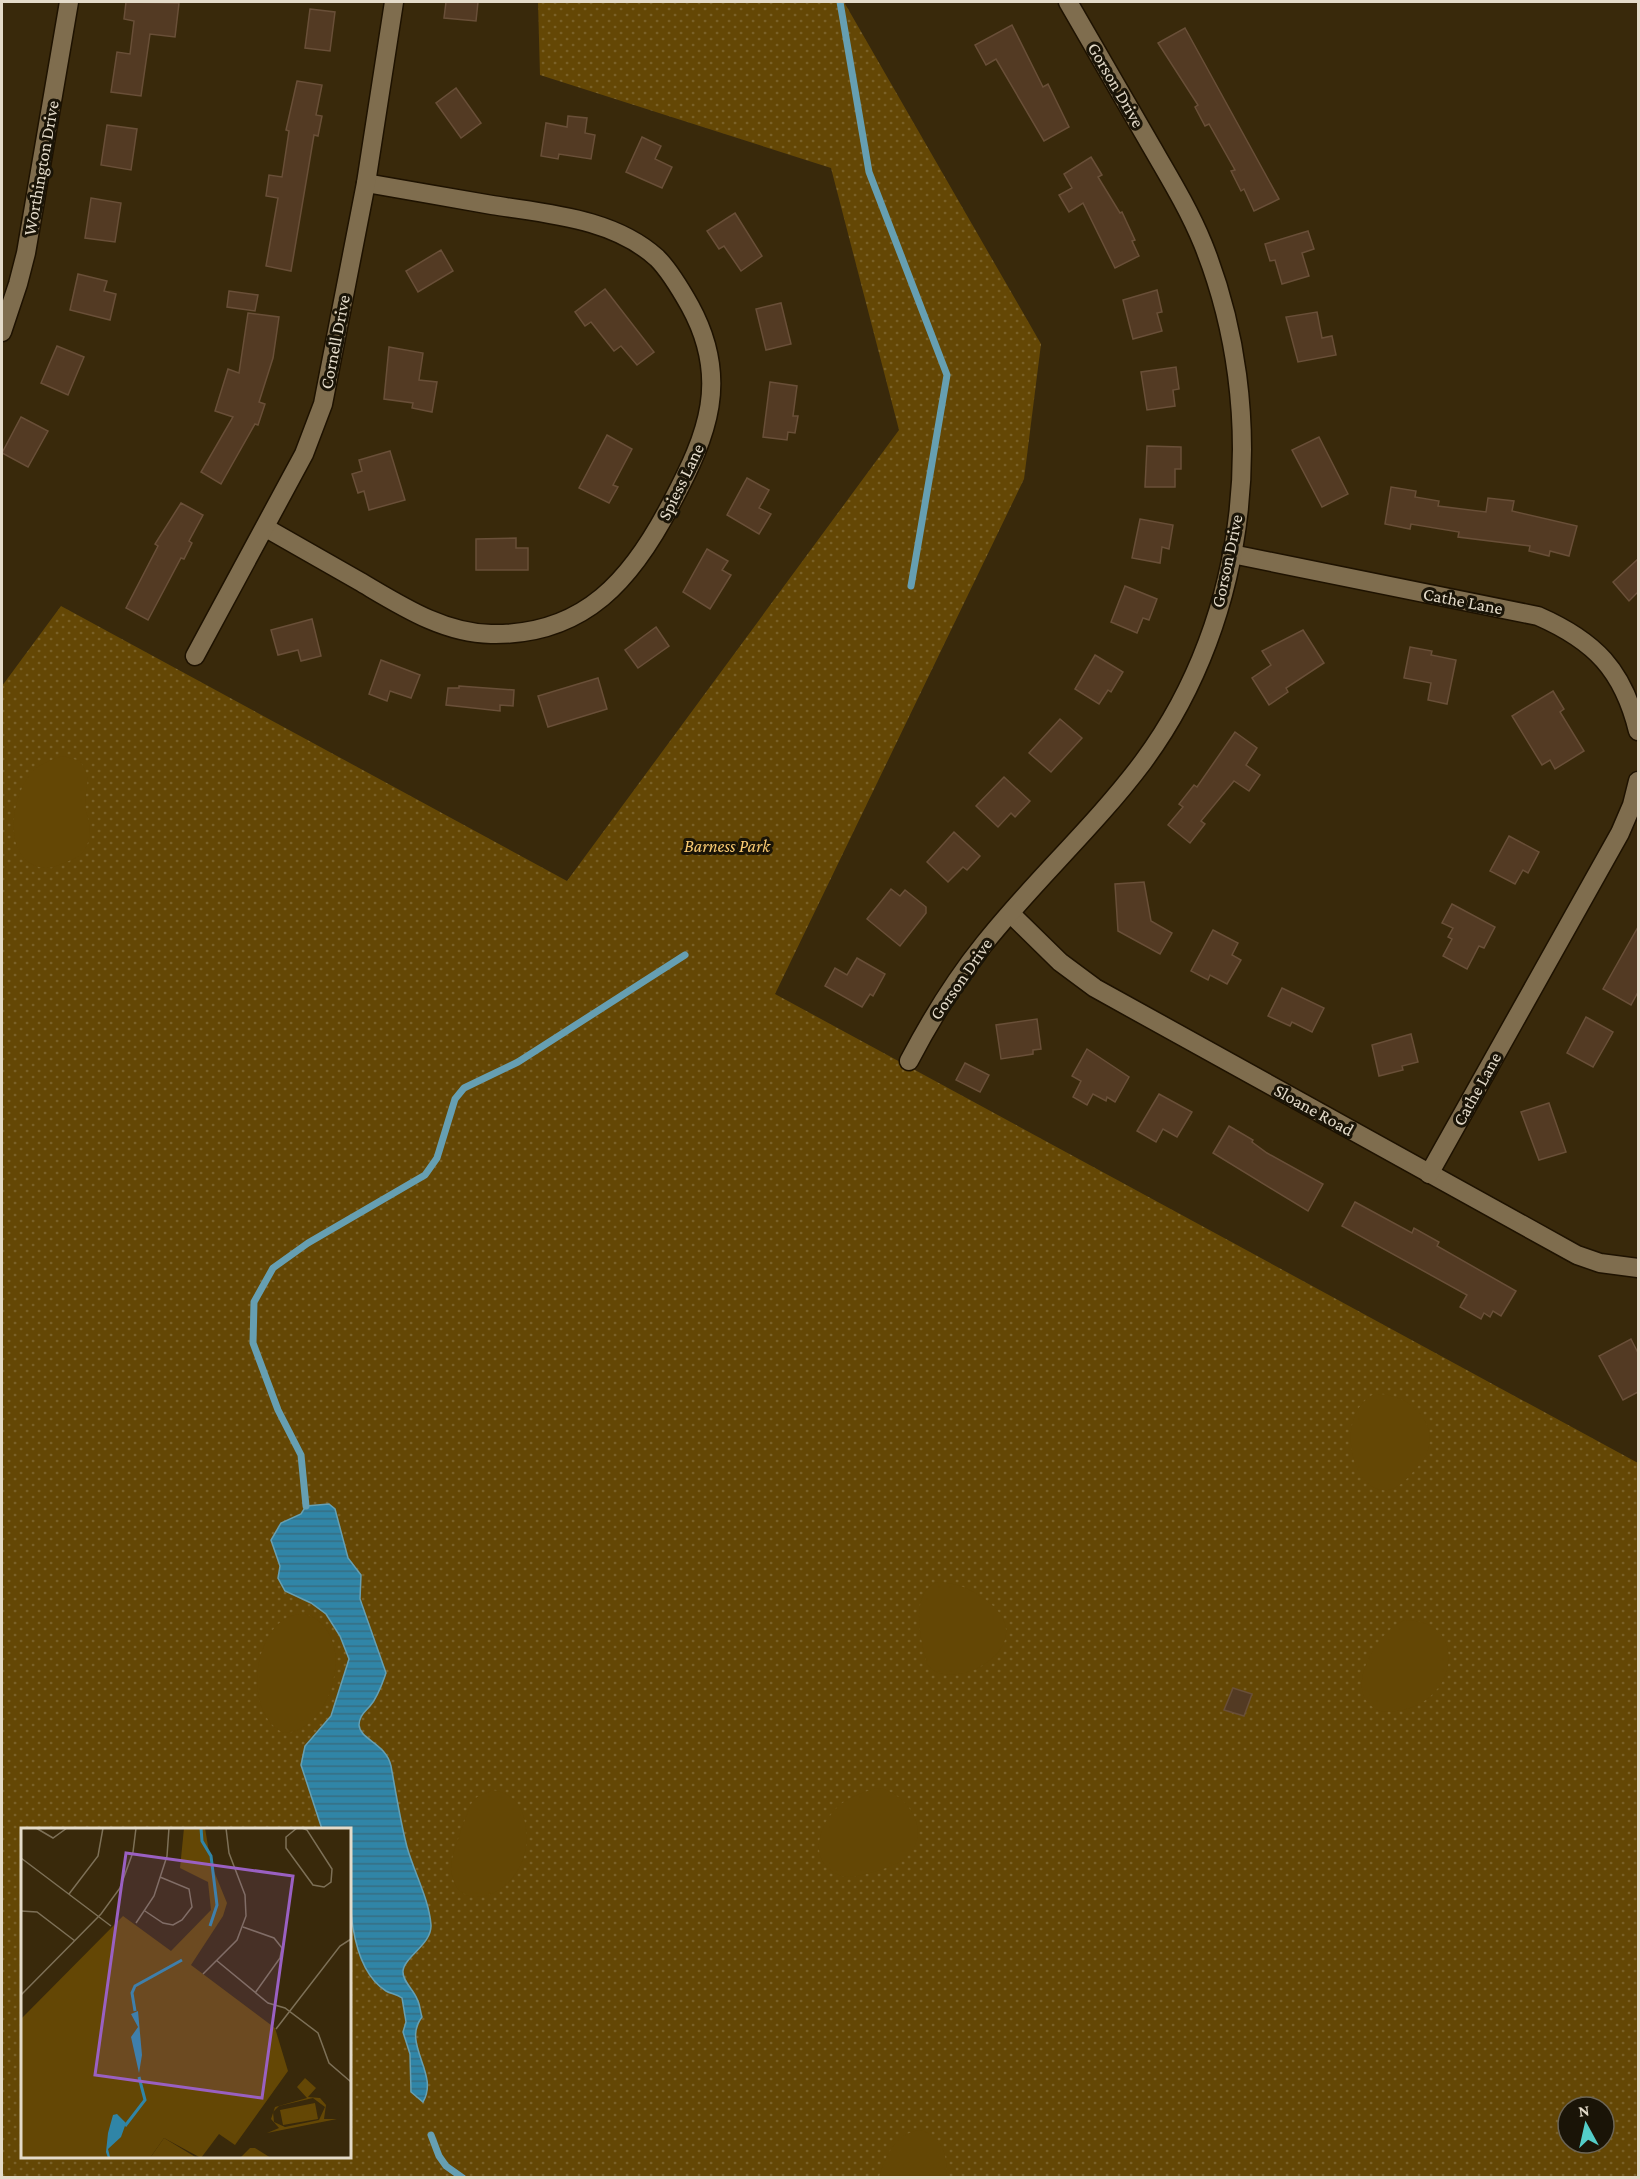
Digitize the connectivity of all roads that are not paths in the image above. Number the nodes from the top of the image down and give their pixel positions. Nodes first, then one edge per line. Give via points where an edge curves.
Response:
1 (69, 2) edge
2 (394, 2) edge
3 (1068, 2) edge
4 (366, 183) junction
5 (2, 332) edge
6 (266, 528) junction
7 (1232, 554) junction
8 (195, 656) dead end
9 (1638, 731) edge
10 (1638, 781) edge
11 (1011, 914) junction
12 (909, 1061) dead end
13 (1429, 1174) junction
14 (1638, 1268) edge

1 - 5 street, Worthington Drive via 26,253
2 - 4 street, Cornell Drive
3 - 7 street, Gorson Drive via 1189,213 1224,307 1240,391 1243,448
4 - 6 street, Cornell Drive via 323,404 304,454
4 - 6 street, Spiess Lane via 580,220 630,240 657,258 679,286 708,346 712,392 707,426 688,472 636,564 593,605 548,626 494,634 452,628 404,607
6 - 8 street, Cornell Drive
7 - 9 street, Cathe Lane via 1538,616 1566,628 1605,660 1623,684
7 - 11 street, Gorson Drive via 1205,647 1166,727 1122,788
10 - 13 street, Cathe Lane via 1620,833
11 - 12 street, Gorson Drive via 948,991
11 - 13 street, Sloane Road via 1060,962 1095,988
13 - 14 street, Sloane Road via 1577,1255 1600,1263

